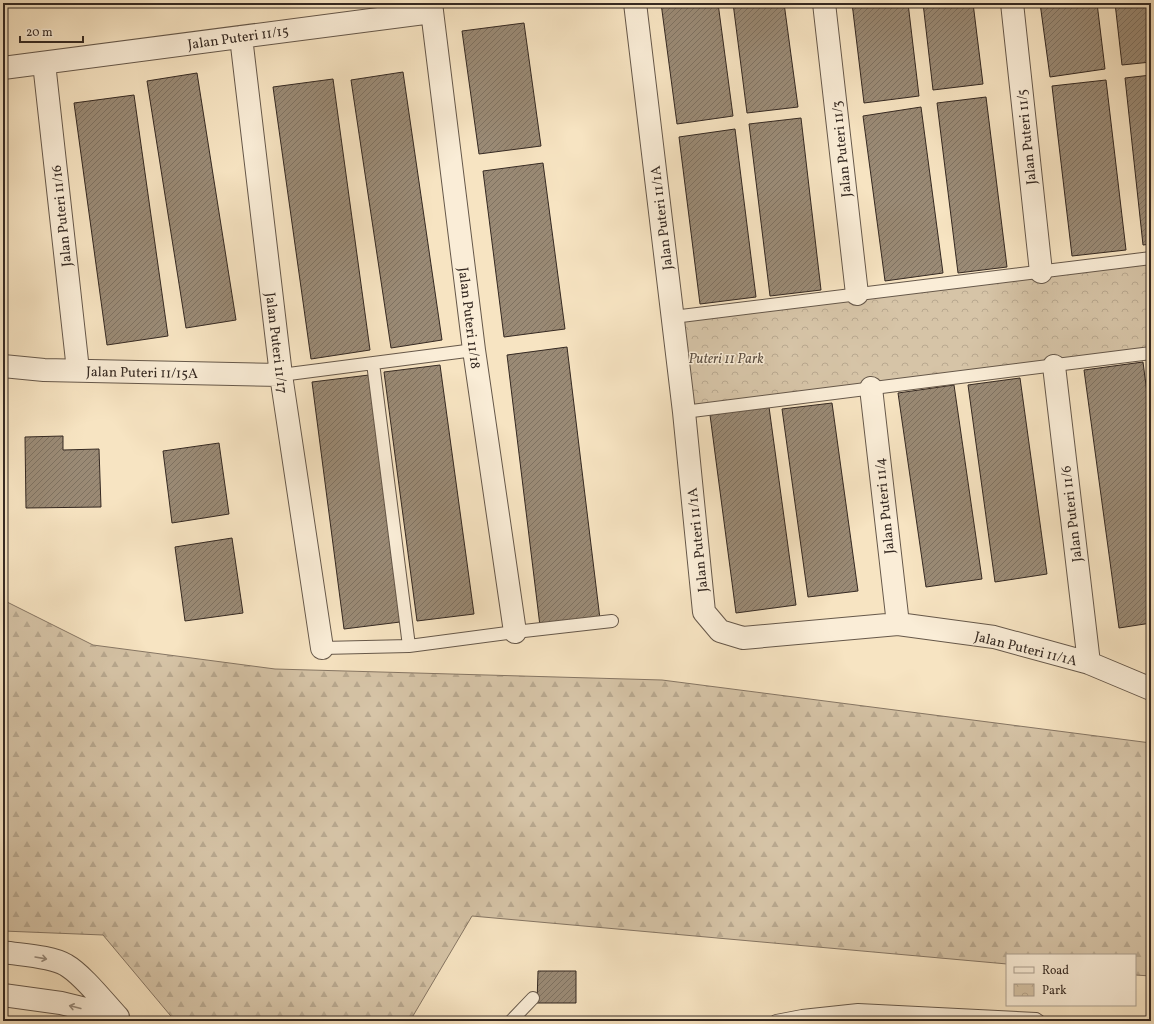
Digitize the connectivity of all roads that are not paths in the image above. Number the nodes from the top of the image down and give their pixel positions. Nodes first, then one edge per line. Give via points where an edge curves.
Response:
1 (635, 3) edge
2 (824, 3) edge
3 (1012, 3) edge
4 (431, 7) edge
5 (241, 37) junction
6 (44, 63) junction
7 (3, 68) edge
8 (1151, 258) edge
9 (1041, 272) junction
10 (857, 294) junction
11 (673, 317) junction
12 (474, 350) junction
13 (1151, 353) edge
14 (373, 363) junction
15 (3, 366) edge
16 (1054, 366) junction
17 (78, 370) junction
18 (281, 375) junction
19 (871, 388) junction
20 (684, 412) junction
21 (612, 621) dead end
22 (898, 624) junction
23 (515, 632) junction
24 (409, 646) junction
25 (322, 648) joint
26 (1089, 663) junction
27 (1151, 689) edge
28 (3, 952) edge
29 (3, 995) edge
30 (533, 998) dead end
31 (120, 1019) edge
32 (511, 1021) edge
33 (776, 1021) edge
34 (1039, 1021) edge

1 - 11 street, Jalan Puteri 11/1A
2 - 10 street, Jalan Puteri 11/3
3 - 9 street, Jalan Puteri 11/5
4 - 5 street, Jalan Puteri 11/15
4 - 12 street, Jalan Puteri 11/18
5 - 6 street, Jalan Puteri 11/15
5 - 18 street, Jalan Puteri 11/17
6 - 7 street
6 - 17 street, Jalan Puteri 11/16
8 - 9 lane
9 - 10 lane
10 - 11 lane
11 - 20 street, Jalan Puteri 11/1A
12 - 14 lane
12 - 23 street, Jalan Puteri 11/18
13 - 16 lane
14 - 18 lane
14 - 24 lane
15 - 17 street, Jalan Puteri 11/15A
16 - 19 lane
16 - 26 street, Jalan Puteri 11/6
17 - 18 street, Jalan Puteri 11/15A
18 - 25 street, Jalan Puteri 11/17
19 - 20 lane
19 - 22 street, Jalan Puteri 11/4
20 - 22 street, Jalan Puteri 11/1A via 704,612 720,631 743,638
21 - 23 lane
22 - 26 street, Jalan Puteri 11/1A via 994,637
23 - 24 lane
24 - 25 lane
26 - 27 street, Jalan Puteri 11/1A
28 -> 31 street via 46,958 66,964 78,973
31 -> 29 street via 61,1003
30 - 32 lane
33 - 34 lane via 858,1010

